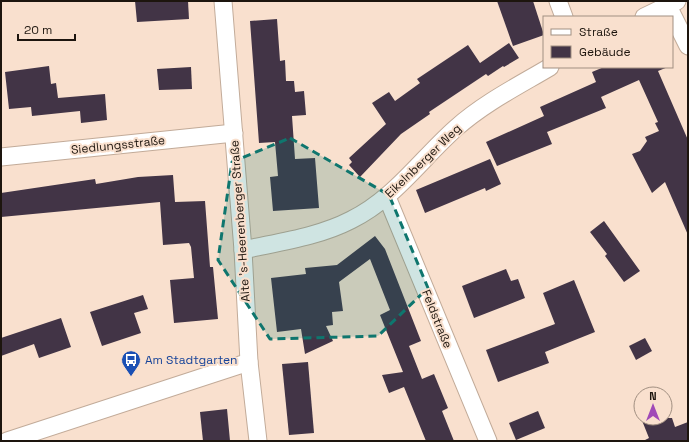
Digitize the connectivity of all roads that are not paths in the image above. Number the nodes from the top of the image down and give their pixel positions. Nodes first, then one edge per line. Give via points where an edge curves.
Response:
1 (223, 1) edge
2 (558, 1) edge
3 (673, 4) edge
4 (564, 16) edge
5 (646, 16) edge
6 (688, 44) edge
7 (548, 68) edge
8 (234, 133) junction
9 (1, 157) edge
10 (387, 197) junction
11 (243, 250) junction
12 (249, 362) junction
13 (7, 441) edge
14 (258, 441) edge
15 (488, 441) edge

1 - 8 street, Alte 's-Heerenberger Straße
2 - 4 street
3 - 5 street
3 - 6 street
7 - 10 street, Eikelnberger Weg via 485,106 456,128
8 - 9 street, Siedlungsstraße
8 - 11 street, Alte 's-Heerenberger Straße
10 - 11 street, Eikelnberger Weg via 351,220 315,234
10 - 15 street, Feldstraße
11 - 12 street, Alte 's-Heerenberger Straße
12 - 13 street
12 - 14 street, Alte 's-Heerenberger Straße

